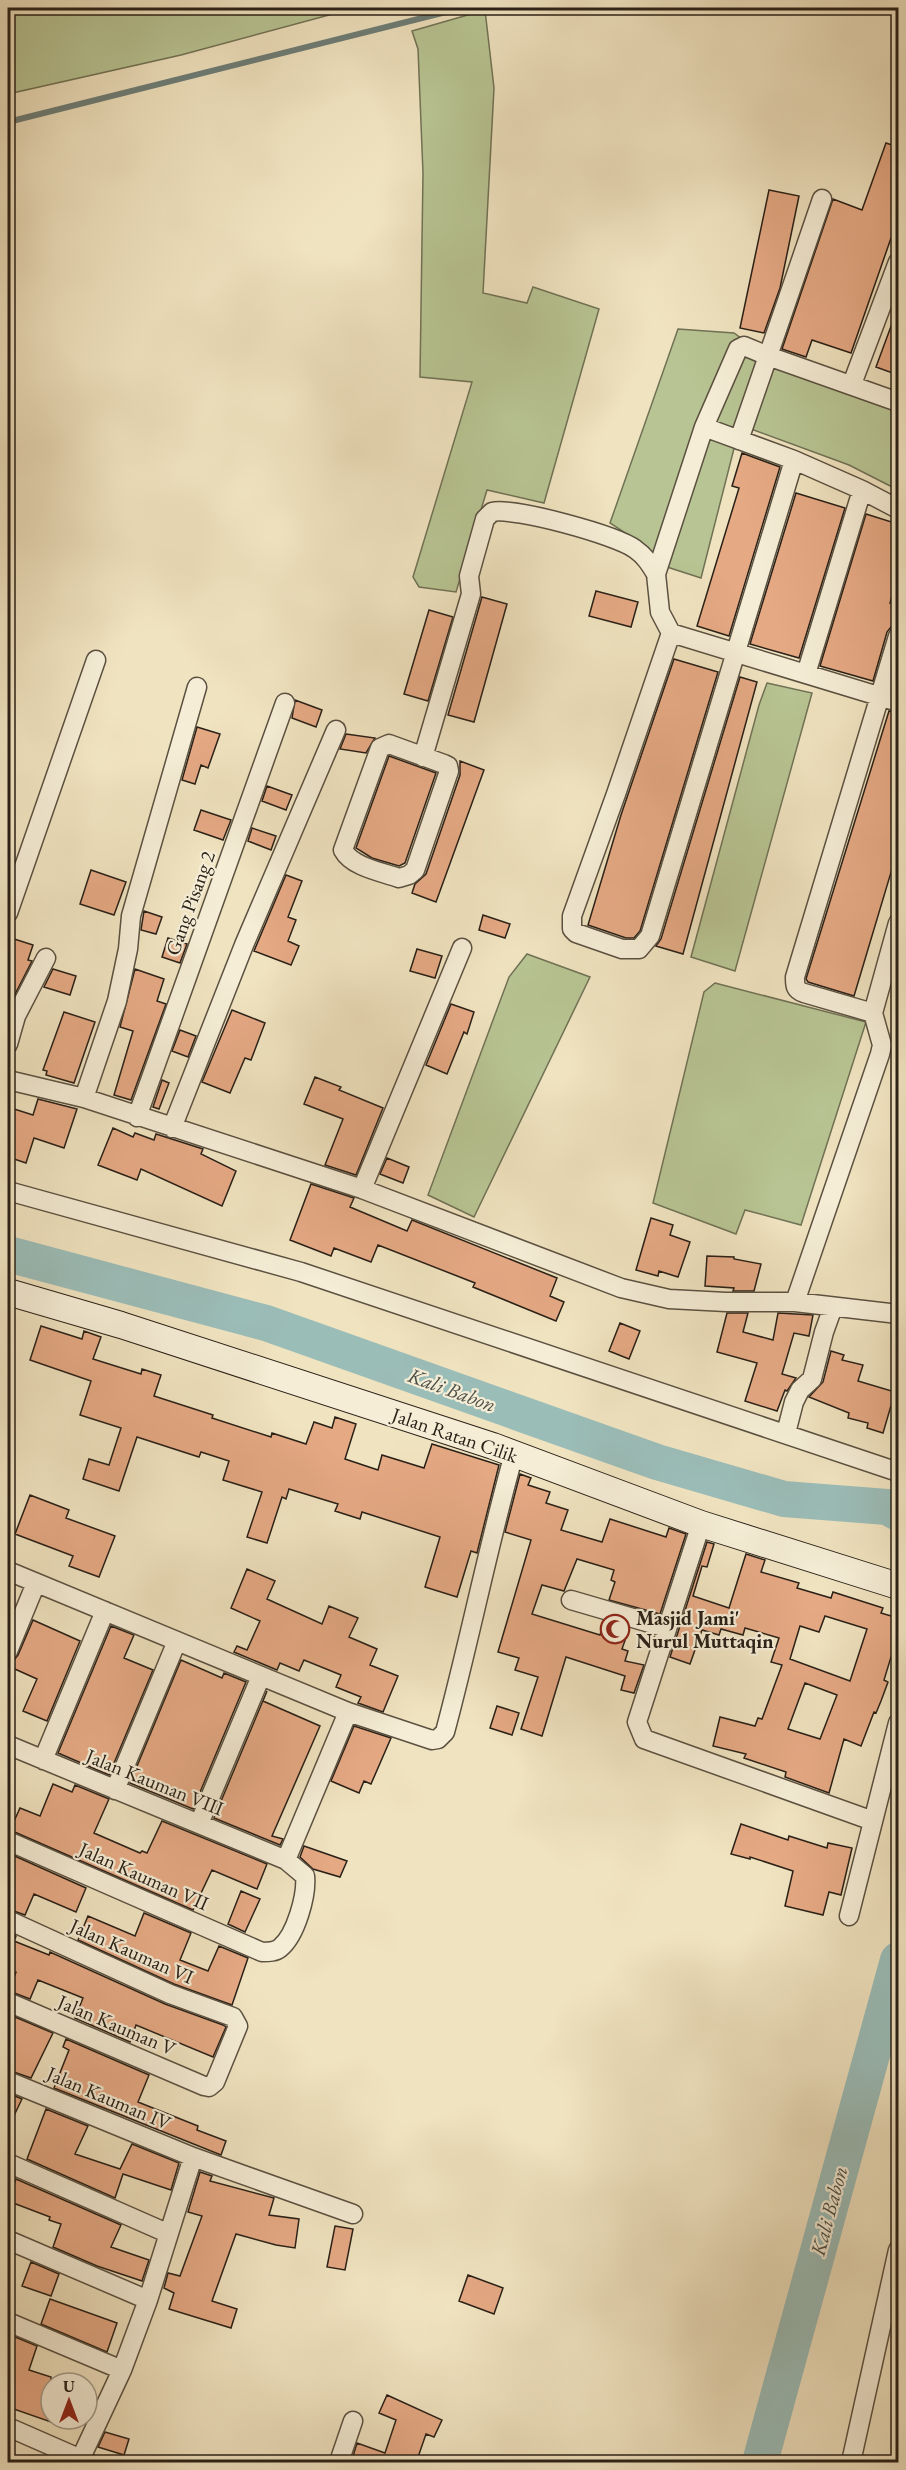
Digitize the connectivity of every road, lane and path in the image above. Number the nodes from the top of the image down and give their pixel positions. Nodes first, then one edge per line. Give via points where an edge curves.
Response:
1 (822, 199) dead end
2 (898, 262) edge
3 (768, 356) junction
4 (852, 384) junction
5 (898, 402) edge
6 (704, 427) junction
7 (739, 440) junction
8 (794, 460) junction
9 (862, 490) junction
10 (898, 509) edge
11 (656, 574) junction
12 (671, 633) junction
13 (898, 636) edge
14 (735, 652) junction
15 (96, 660) dead end
16 (806, 674) junction
17 (197, 687) dead end
18 (890, 699) edge
19 (285, 704) dead end
20 (336, 730) dead end
21 (423, 757) junction
22 (8, 914) edge
23 (898, 923) edge
24 (462, 948) dead end
25 (46, 958) dead end
26 (873, 1013) junction
27 (8, 1044) edge
28 (8, 1080) edge
29 (84, 1098) junction
30 (137, 1117) junction
31 (171, 1128) junction
32 (362, 1190) junction
33 (8, 1191) edge
34 (8, 1292) edge
35 (795, 1302) junction
36 (833, 1307) junction
37 (898, 1314) edge
38 (786, 1433) junction
39 (514, 1454) junction
40 (898, 1472) edge
41 (702, 1524) junction
42 (8, 1571) edge
43 (36, 1582) junction
44 (898, 1586) edge
45 (571, 1599) dead end
46 (105, 1611) junction
47 (667, 1628) junction
48 (177, 1641) junction
49 (8, 1651) edge
50 (261, 1676) junction
51 (348, 1712) junction
52 (898, 1723) edge
53 (8, 1745) edge
54 (43, 1760) junction
55 (115, 1790) junction
56 (873, 1821) junction
57 (199, 1824) junction
58 (8, 1841) edge
59 (286, 1860) junction
60 (849, 1916) dead end
61 (8, 1920) edge
62 (8, 2002) edge
63 (8, 2080) edge
64 (209, 2086) joint
65 (193, 2157) junction
66 (8, 2163) edge
67 (353, 2214) dead end
68 (167, 2233) junction
69 (8, 2240) edge
70 (898, 2250) edge
71 (148, 2300) junction
72 (8, 2322) edge
73 (122, 2370) junction
74 (353, 2421) dead end
75 (8, 2427) edge
76 (83, 2462) edge
77 (339, 2463) edge
78 (851, 2463) edge

1 - 3 street
2 - 4 street
3 - 4 street
3 - 6 street via 744,346 738,349
3 - 7 street
4 - 5 street
6 - 7 street
6 - 11 street
7 - 8 street
8 - 9 street
8 - 14 street
9 - 10 street
9 - 16 street
11 - 12 street via 660,612
11 - 21 street via 647,558 621,541 577,527 492,512 485,519 469,576 471,594
12 - 14 street
12 - 14 street via 572,916 576,933 622,949 639,949 650,936
13 - 18 street
14 - 16 street
15 - 22 street
16 - 18 street
17 - 29 street via 131,916 117,1001
18 - 26 street via 795,977 795,985 804,993
19 - 30 street, Gang Pisang 2
20 - 31 street
21 - 21 street via 389,744 380,747 344,845 348,857 399,878 415,870 449,771 448,766
23 - 26 street
24 - 32 street
25 - 27 street via 16,1016
26 - 35 street via 882,1045 880,1054
28 - 29 street
29 - 30 street
30 - 31 street
31 - 32 street
32 - 35 street via 621,1288 669,1299
33 - 38 street via 301,1272
34 - 39 street, Jalan Ratan Cilik via 121,1325
35 - 36 street
36 - 37 street
36 - 38 street via 812,1379 794,1402
38 - 40 street
39 - 41 street, Jalan Ratan Cilik
39 - 51 street via 445,1732 432,1740
41 - 44 street, Jalan Ratan Cilik
41 - 47 street
42 - 43 street
43 - 46 street
43 - 49 street
45 - 47 street
46 - 48 street
46 - 54 street
47 - 56 street via 637,1722 644,1739
48 - 50 street
48 - 55 street
50 - 51 street
50 - 57 street
51 - 59 street
52 - 56 street
53 - 54 street, Jalan Kauman VIII
54 - 55 street, Jalan Kauman VIII
55 - 57 street, Jalan Kauman VIII
56 - 60 street
57 - 59 street, Jalan Kauman VIII
58 - 59 street, Jalan Kauman VII via 262,1952 281,1948 303,1907 305,1876
61 - 64 street, Jalan Kauman VI via 170,1994 233,2017 238,2028 215,2082
62 - 64 street, Jalan Kauman V
63 - 65 street, Jalan Kauman IV
65 - 67 street, Jalan Kauman IV
65 - 68 street
66 - 68 street
68 - 71 street
69 - 71 street
70 - 78 street
71 - 73 street
72 - 73 street
73 - 76 street
74 - 77 street
75 - 76 street

